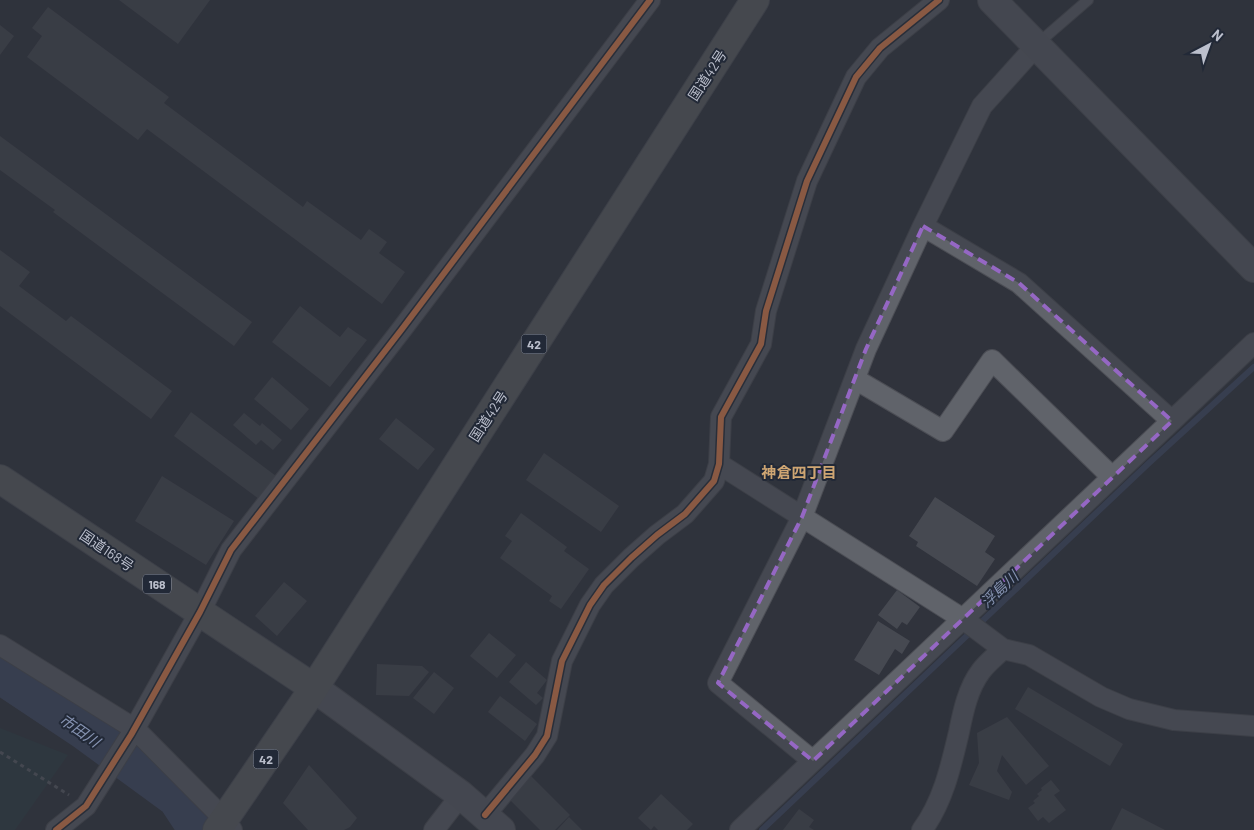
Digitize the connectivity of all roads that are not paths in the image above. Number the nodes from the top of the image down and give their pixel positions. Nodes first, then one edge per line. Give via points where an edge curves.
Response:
1 (650, 0) edge
2 (755, 0) edge
3 (939, 0) edge
4 (992, 0) edge
5 (1088, 0) edge
6 (1036, 46) junction
7 (923, 226) junction
8 (1254, 268) edge
9 (1254, 343) edge
10 (855, 379) junction
11 (1172, 421) junction
12 (719, 464) junction
13 (1112, 478) junction
14 (0, 479) edge
15 (802, 516) junction
16 (200, 612) junction
17 (963, 619) junction
18 (0, 645) edge
19 (1003, 649) junction
20 (314, 688) junction
21 (1254, 726) edge
22 (133, 732) junction
23 (813, 761) junction
24 (461, 795) junction
25 (493, 822) edge
26 (224, 827) edge
27 (56, 830) edge
28 (434, 830) edge
29 (740, 830) edge
30 (922, 830) edge

1 - 16 street via 231,550
2 - 20 highway, 国道42号 / 42
3 - 12 street via 880,48 856,77 807,181 766,311 761,344 721,417
4 - 6 street
5 - 6 lane
6 - 7 street via 982,106
6 - 8 street
7 - 10 street
7 - 11 street via 1019,283
9 - 11 street
10 - 13 street via 943,431 992,360
10 - 15 street
11 - 13 street
12 - 15 street
12 - 25 street via 714,481 691,508 630,558 590,605 562,661 546,736
13 - 17 street
14 - 16 highway, 国道168号 / 168
15 - 17 street
15 - 23 street via 718,683
16 - 20 highway, 国道168号 / 168
16 - 22 street
17 - 19 street
17 - 23 street
18 - 22 street
19 - 21 street via 1029,655 1101,698 1128,709 1174,720
19 - 30 street via 974,682 940,796
20 - 24 street
20 - 26 highway, 国道42号 / 42
22 - 26 street
22 - 27 street via 86,806
23 - 29 street
24 - 25 street
24 - 28 street

